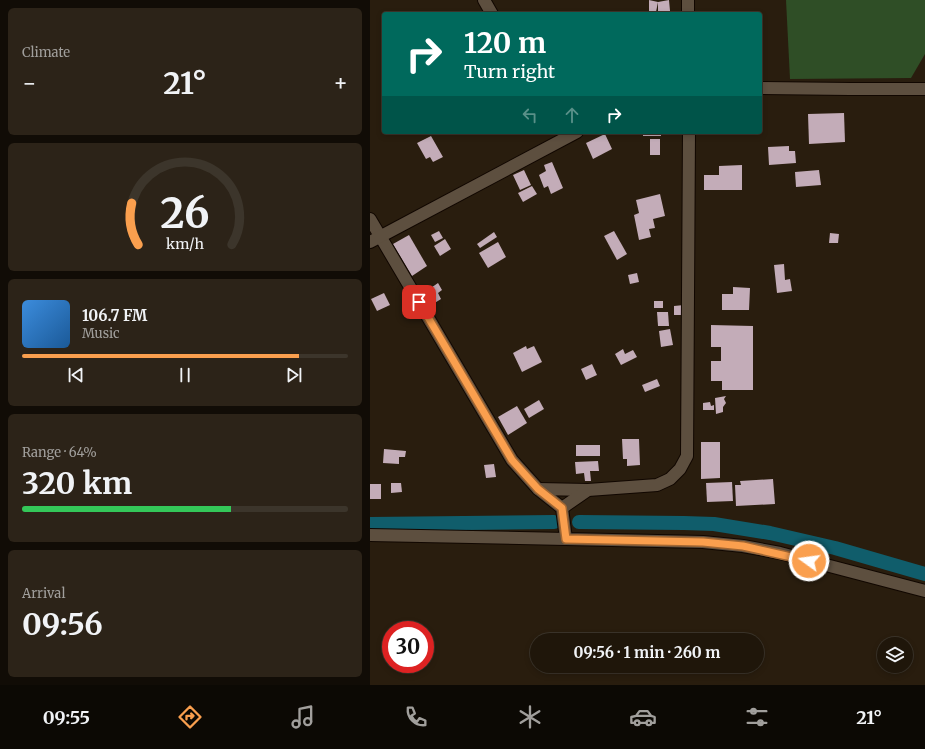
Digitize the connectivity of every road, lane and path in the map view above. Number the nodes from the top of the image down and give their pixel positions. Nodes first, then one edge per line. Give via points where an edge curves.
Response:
1 (484, 0) edge
2 (688, 0) edge
3 (491, 12) edge
4 (688, 12) edge
5 (762, 88) edge
6 (925, 89) edge
7 (689, 134) edge
8 (559, 136) edge
9 (370, 219) edge
10 (375, 239) edge
11 (538, 489) junction
12 (588, 490) junction
13 (562, 508) junction
14 (370, 535) edge
15 (566, 539) junction
16 (925, 591) edge

1 - 3 street
2 - 4 street
5 - 6 street
7 - 12 street via 687,456 680,470 670,479 657,485
8 - 10 street
9 - 10 street
10 - 11 street via 512,460
11 - 12 street
11 - 13 street
12 - 13 street
13 - 15 street
14 - 15 street
15 - 16 street via 703,542 743,546

